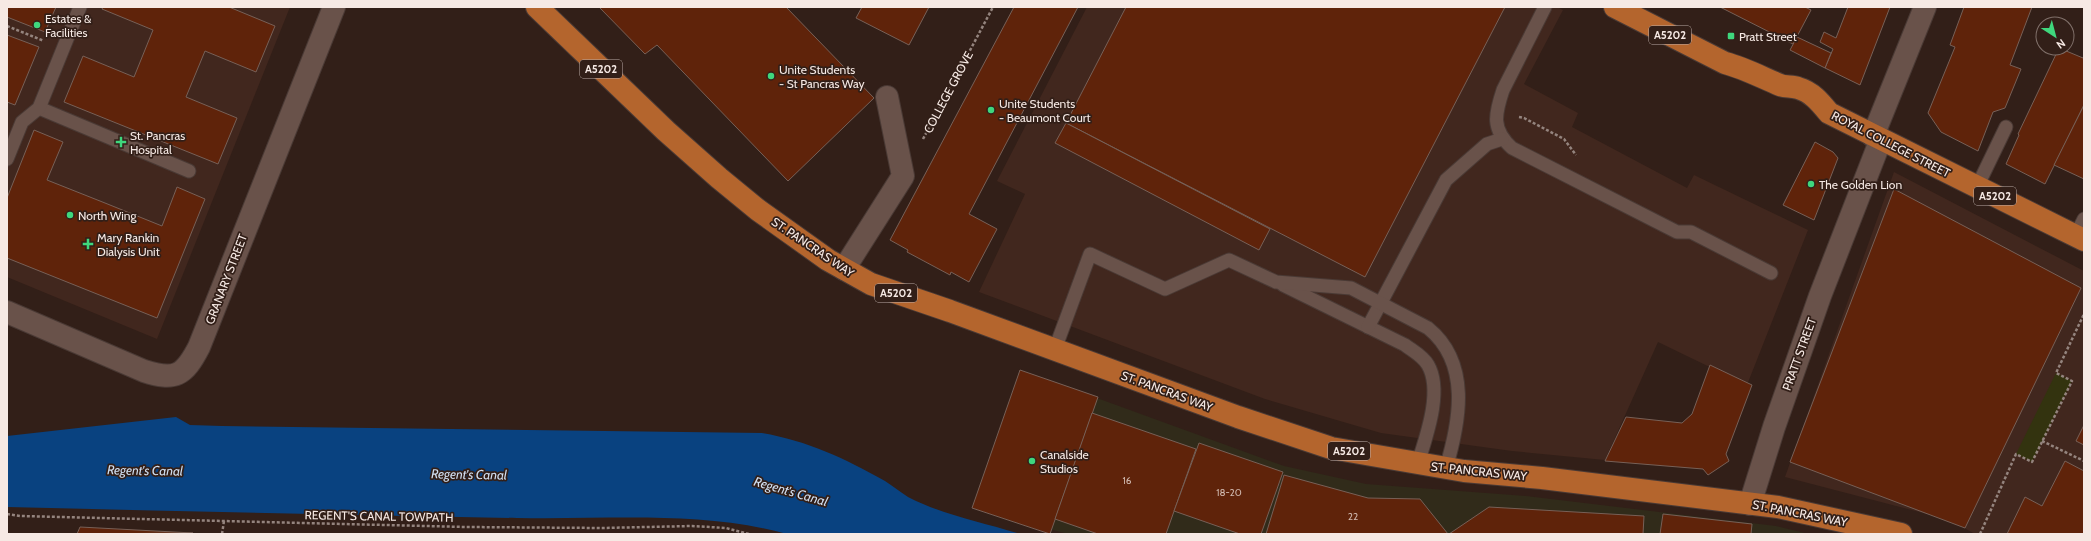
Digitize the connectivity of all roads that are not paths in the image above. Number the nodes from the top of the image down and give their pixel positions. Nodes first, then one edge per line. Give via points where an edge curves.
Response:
1 (80, 7) edge
2 (334, 7) edge
3 (536, 7) edge
4 (1545, 7) edge
5 (1615, 7) edge
6 (1925, 7) edge
7 (887, 97) dead end
8 (39, 108) junction
9 (2006, 127) dead end
10 (1877, 138) junction
11 (1502, 139) junction
12 (7, 159) edge
13 (189, 171) dead end
14 (1977, 187) junction
15 (2081, 231) edge
16 (844, 269) junction
17 (1771, 273) dead end
18 (1276, 282) junction
19 (1380, 303) junction
20 (7, 312) edge
21 (1368, 327) junction
22 (1054, 350) junction
23 (1418, 464) junction
24 (1446, 468) junction
25 (1750, 504) junction
26 (1901, 534) edge

1 - 8 lane
2 - 20 street, GRANARY STREET via 192,362 178,375 162,377
3 - 16 main road, ST. PANCRAS WAY / A5202 via 719,178 758,210
4 - 11 lane via 1503,90 1496,114 1496,127
5 - 10 main road, ROYAL COLLEGE STREET / A5202 via 1725,63 1782,86 1798,88 1816,98 1829,113
6 - 10 street, PRATT STREET
7 - 16 street via 903,176
8 - 12 lane via 22,122
8 - 13 lane
9 - 14 lane
10 - 14 main road, ROYAL COLLEGE STREET / A5202
10 - 25 street, PRATT STREET via 1817,303
11 - 17 lane via 1512,148 1677,232 1691,232
11 - 19 lane via 1487,144 1446,180
14 - 15 main road, ROYAL COLLEGE STREET / A5202
16 - 22 main road, ST. PANCRAS WAY / A5202 via 871,284
18 - 19 lane via 1351,288
18 - 21 lane
18 - 22 lane via 1229,260 1165,289 1090,254
19 - 21 lane
19 - 24 lane via 1428,328 1447,349 1455,367 1459,388 1458,410
21 - 23 lane via 1420,355 1428,364 1433,376 1434,398
22 - 23 main road, ST. PANCRAS WAY / A5202 via 1320,445
23 - 24 main road, ST. PANCRAS WAY / A5202
24 - 25 main road, ST. PANCRAS WAY / A5202
25 - 26 main road, ST. PANCRAS WAY / A5202 via 1778,507

